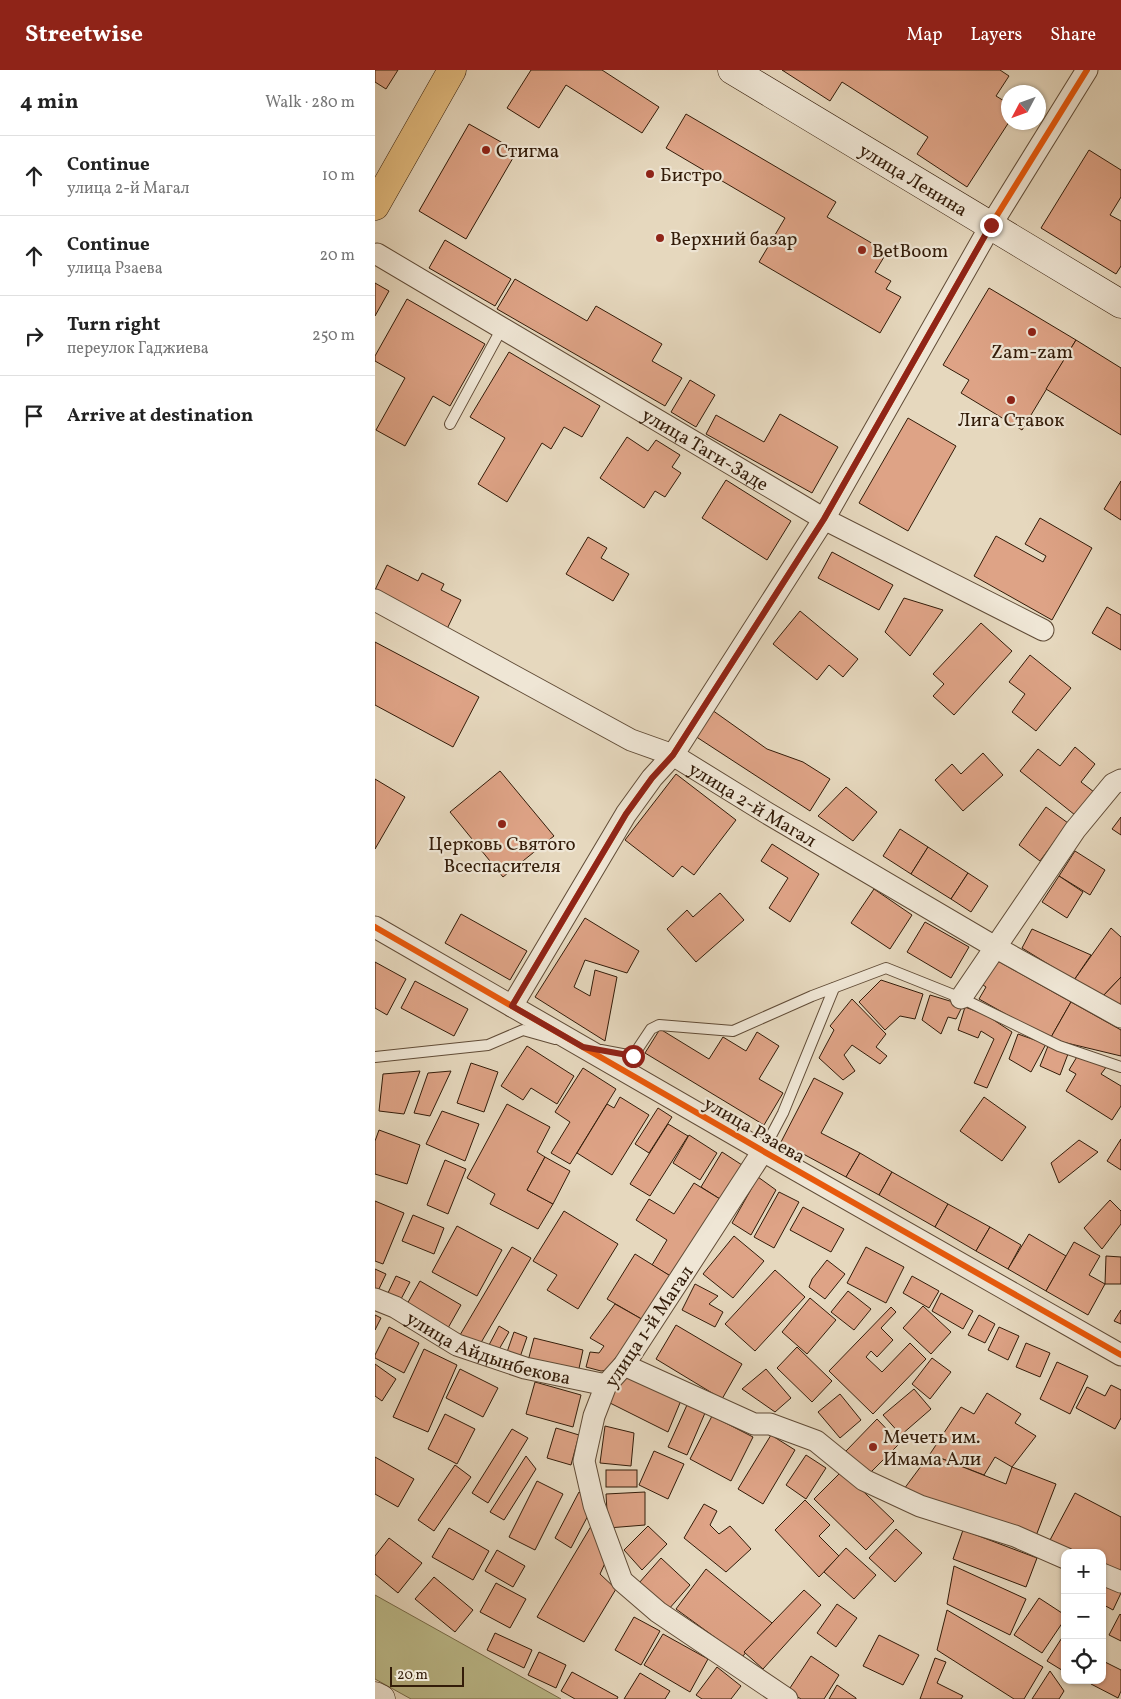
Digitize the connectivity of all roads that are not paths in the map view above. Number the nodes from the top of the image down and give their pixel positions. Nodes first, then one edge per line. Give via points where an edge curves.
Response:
1 (452, 70) edge
2 (732, 70) edge
3 (1087, 70) edge
4 (375, 206) edge
5 (991, 225) junction
6 (377, 254) dead end
7 (1121, 304) edge
8 (502, 328) junction
9 (450, 424) dead end
10 (824, 519) junction
11 (375, 600) edge
12 (1043, 630) dead end
13 (673, 755) junction
14 (1121, 780) edge
15 (375, 926) edge
16 (995, 947) junction
17 (834, 988) junction
18 (961, 998) junction
19 (512, 1006) junction
20 (1121, 1017) edge
21 (583, 1047) junction
22 (375, 1057) edge
23 (1121, 1068) edge
24 (763, 1151) junction
25 (375, 1299) edge
26 (1121, 1355) edge
27 (624, 1364) junction
28 (606, 1385) junction
29 (1061, 1556) edge
30 (1106, 1576) edge
31 (1121, 1582) edge
32 (375, 1696) edge
33 (381, 1699) edge
34 (787, 1699) edge

1 - 4 main road
2 - 5 street, улица Ленина
3 - 5 street
5 - 7 street, улица Ленина
5 - 10 street
6 - 8 street, улица Таги-Заде
8 - 9 lane
8 - 10 street, улица Таги-Заде
10 - 12 street, улица Таги-Заде
10 - 13 street
11 - 13 street, улица 2-й Магал via 631,740
13 - 16 street, улица 2-й Магал
13 - 19 street via 626,814
14 - 16 street via 1113,784 1075,830
15 - 19 street, улица Рзаева
16 - 18 street
16 - 20 street, улица 2-й Магал
17 - 18 lane via 887,968
17 - 21 lane via 733,1031 659,1025 651,1029 633,1056
17 - 24 lane via 783,1113
18 - 23 lane via 1059,1046
19 - 21 street, улица Рзаева
21 - 22 lane via 523,1030 488,1045
21 - 24 street, улица Рзаева
24 - 26 street, улица Рзаева
24 - 27 street, улица 1-й Магал
25 - 28 street, улица Айдынбекова via 395,1307 457,1344 525,1368
27 - 28 street, улица 1-й Магал
27 - 29 street via 754,1424 770,1424 816,1441 864,1480 920,1506 1015,1536
28 - 34 street, улица 1-й Магал via 594,1416 583,1461 594,1506 623,1580 658,1612
30 - 31 street
32 - 33 street

